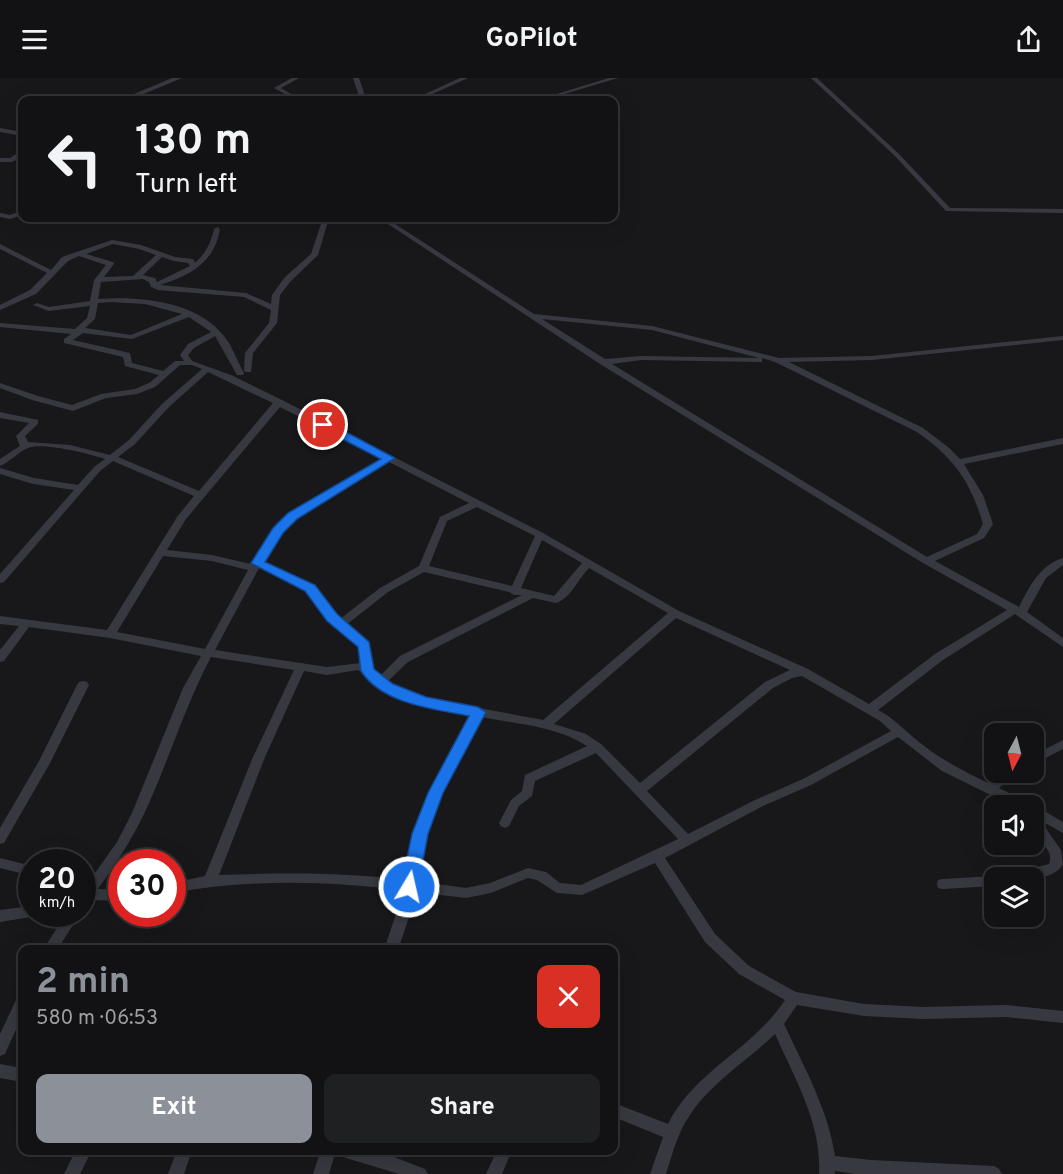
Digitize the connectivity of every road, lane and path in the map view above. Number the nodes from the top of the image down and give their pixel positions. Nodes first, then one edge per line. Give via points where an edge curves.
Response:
1 (178, 78) edge
2 (296, 78) edge
3 (356, 78) edge
4 (465, 78) edge
5 (615, 78) edge
6 (814, 78) edge
7 (134, 96) edge
8 (292, 96) edge
9 (360, 96) edge
10 (424, 96) edge
11 (554, 96) edge
12 (0, 130) edge
13 (18, 133) edge
14 (18, 156) edge
15 (0, 160) edge
16 (1063, 211) edge
17 (18, 214) edge
18 (0, 215) edge
19 (325, 222) edge
20 (388, 222) edge
21 (217, 229) dead end
22 (0, 246) edge
23 (80, 254) junction
24 (161, 254) junction
25 (194, 267) junction
26 (50, 272) junction
27 (136, 277) junction
28 (98, 280) junction
29 (170, 280) junction
30 (154, 285) junction
31 (168, 290) junction
32 (94, 302) junction
33 (37, 305) dead end
34 (0, 308) edge
35 (273, 308) junction
36 (188, 314) junction
37 (531, 316) junction
38 (0, 325) edge
39 (80, 331) junction
40 (217, 332) junction
41 (1063, 338) edge
42 (778, 360) junction
43 (189, 362) junction
44 (603, 362) junction
45 (207, 369) junction
46 (164, 374) junction
47 (0, 385) edge
48 (279, 402) junction
49 (0, 415) edge
50 (1063, 441) edge
51 (25, 445) junction
52 (111, 458) junction
53 (389, 458) junction
54 (960, 462) junction
55 (0, 463) edge
56 (0, 471) edge
57 (80, 488) junction
58 (198, 495) junction
59 (477, 503) junction
60 (540, 536) junction
61 (160, 552) junction
62 (927, 561) junction
63 (1063, 561) edge
64 (588, 563) junction
65 (256, 566) junction
66 (423, 568) junction
67 (0, 580) edge
68 (514, 592) junction
69 (531, 595) junction
70 (1017, 611) junction
71 (675, 613) junction
72 (0, 620) edge
73 (27, 623) junction
74 (339, 625) junction
75 (110, 634) junction
76 (1063, 643) edge
77 (207, 653) junction
78 (0, 658) edge
79 (301, 667) junction
80 (368, 671) junction
81 (804, 672) junction
82 (381, 681) junction
83 (83, 685) dead end
84 (870, 710) junction
85 (478, 712) junction
86 (545, 725) junction
87 (898, 732) junction
88 (1063, 744) edge
89 (597, 747) junction
90 (1044, 754) edge
91 (997, 783) edge
92 (991, 787) junction
93 (640, 790) junction
94 (1005, 795) edge
95 (1044, 816) edge
96 (505, 823) dead end
97 (1063, 828) edge
98 (1044, 835) edge
99 (0, 839) edge
100 (685, 839) junction
101 (657, 856) junction
102 (0, 863) edge
103 (18, 868) edge
104 (1044, 869) edge
105 (96, 880) edge
106 (210, 881) junction
107 (984, 882) edge
108 (943, 884) dead end
109 (186, 885) edge
110 (409, 887) junction
111 (18, 914) edge
112 (0, 916) edge
113 (64, 927) edge
114 (52, 945) edge
115 (393, 945) edge
116 (794, 998) junction
117 (18, 1011) edge
118 (1063, 1017) edge
119 (777, 1023) junction
120 (0, 1049) edge
121 (0, 1071) edge
122 (18, 1075) edge
123 (618, 1112) edge
124 (671, 1133) junction
125 (82, 1155) edge
126 (183, 1155) edge
127 (327, 1155) edge
128 (367, 1155) edge
129 (503, 1155) edge
130 (828, 1168) edge
131 (72, 1174) edge
132 (176, 1174) edge
133 (321, 1174) edge
134 (420, 1174) edge
135 (494, 1174) edge
136 (658, 1174) edge
137 (994, 1174) edge

1 - 7 street
2 - 8 street via 277,88
3 - 9 street
4 - 10 street
5 - 11 street
6 - 16 street via 896,154 948,210
12 - 13 street
14 - 15 street
17 - 18 street
19 - 35 street via 314,255 278,292
20 - 37 street
21 - 25 street via 208,254
22 - 26 street
23 - 24 street via 115,242
23 - 26 street via 65,259
23 - 28 street via 110,263
24 - 25 street via 190,261
24 - 27 street
25 - 29 street
26 - 34 street via 33,292
27 - 28 street
27 - 30 street via 152,280
28 - 32 street
29 - 30 street
29 - 31 street via 176,282
30 - 31 street
31 - 35 street via 246,295
32 - 33 street via 46,309
32 - 36 street via 169,305
32 - 39 street via 90,318
35 - 40 street via 273,323 249,353 244,371
36 - 39 street via 134,336
36 - 40 street
37 - 42 street via 643,327
37 - 44 street
38 - 39 street
39 - 46 street via 67,341 117,350 128,354 128,364
40 - 43 street via 187,349 184,355
41 - 42 street via 872,358
42 - 44 street via 641,358
42 - 54 street via 920,430
43 - 45 street
43 - 46 street via 178,363
44 - 62 street
45 - 48 street
45 - 52 street
46 - 47 street via 137,391 110,394 69,408
48 - 53 street
48 - 58 street
49 - 51 street via 35,422 20,436
50 - 54 street
51 - 52 street via 63,447
51 - 55 street
52 - 57 street
52 - 58 street
53 - 59 street
53 - 65 street via 293,516 278,530
54 - 62 street via 988,524 981,536
56 - 57 street
57 - 67 street
58 - 61 street
59 - 60 street
59 - 66 street via 443,519
60 - 64 street
60 - 68 street
61 - 65 street
61 - 75 street
62 - 70 street
63 - 70 street via 1054,565
64 - 69 street via 561,598
64 - 71 street
65 - 74 street via 310,588
65 - 77 street
66 - 68 street
66 - 74 street via 384,590
68 - 69 street
69 - 82 street via 405,660
70 - 76 street
70 - 84 street via 939,657
71 - 81 street
71 - 86 street
72 - 73 street
73 - 75 street
73 - 78 street
74 - 80 street via 364,645
75 - 77 street
77 - 79 street
77 - 105 street via 138,813 121,846
79 - 80 street via 332,671 360,666
79 - 106 street
80 - 82 street
81 - 84 street
81 - 93 street via 769,685
82 - 85 street via 424,702
83 - 99 street
84 - 87 street
85 - 86 street
85 - 110 street via 435,793 420,834
86 - 89 street via 582,737
87 - 92 street via 946,768
87 - 100 street via 807,782
88 - 90 street
89 - 93 street
89 - 96 street via 529,778 528,793 515,803
91 - 92 street
92 - 94 street
93 - 100 street
95 - 97 street
98 - 104 street via 1057,854 1057,865
100 - 101 street
101 - 110 street via 574,891 557,888 541,876 528,873 472,892
101 - 116 street via 710,938 744,970
102 - 103 street
106 - 109 street
106 - 110 street via 320,879
107 - 108 street
110 - 115 street
111 - 112 street
113 - 114 street
116 - 118 street via 864,1010 1006,1011
116 - 119 street
117 - 120 street
119 - 124 street via 700,1091
119 - 130 street via 826,1138
121 - 122 street
123 - 124 street
124 - 136 street
125 - 131 street
126 - 132 street
127 - 133 street
128 - 134 street
129 - 135 street
130 - 137 street

